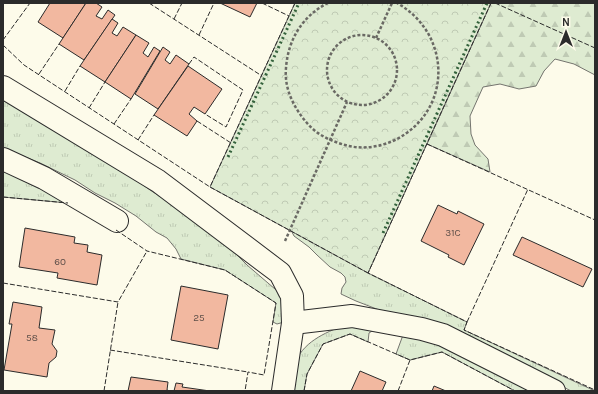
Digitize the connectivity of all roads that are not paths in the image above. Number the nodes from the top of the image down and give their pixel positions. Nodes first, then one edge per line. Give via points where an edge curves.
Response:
1 (3, 87) edge
2 (3, 159) edge
3 (117, 221) dead end
4 (293, 323) junction
5 (283, 391) edge
6 (554, 391) edge

1 - 4 street via 158,181 273,266 280,273 292,296
2 - 3 street via 44,178
4 - 5 street
4 - 6 street via 352,316 422,329 443,335

